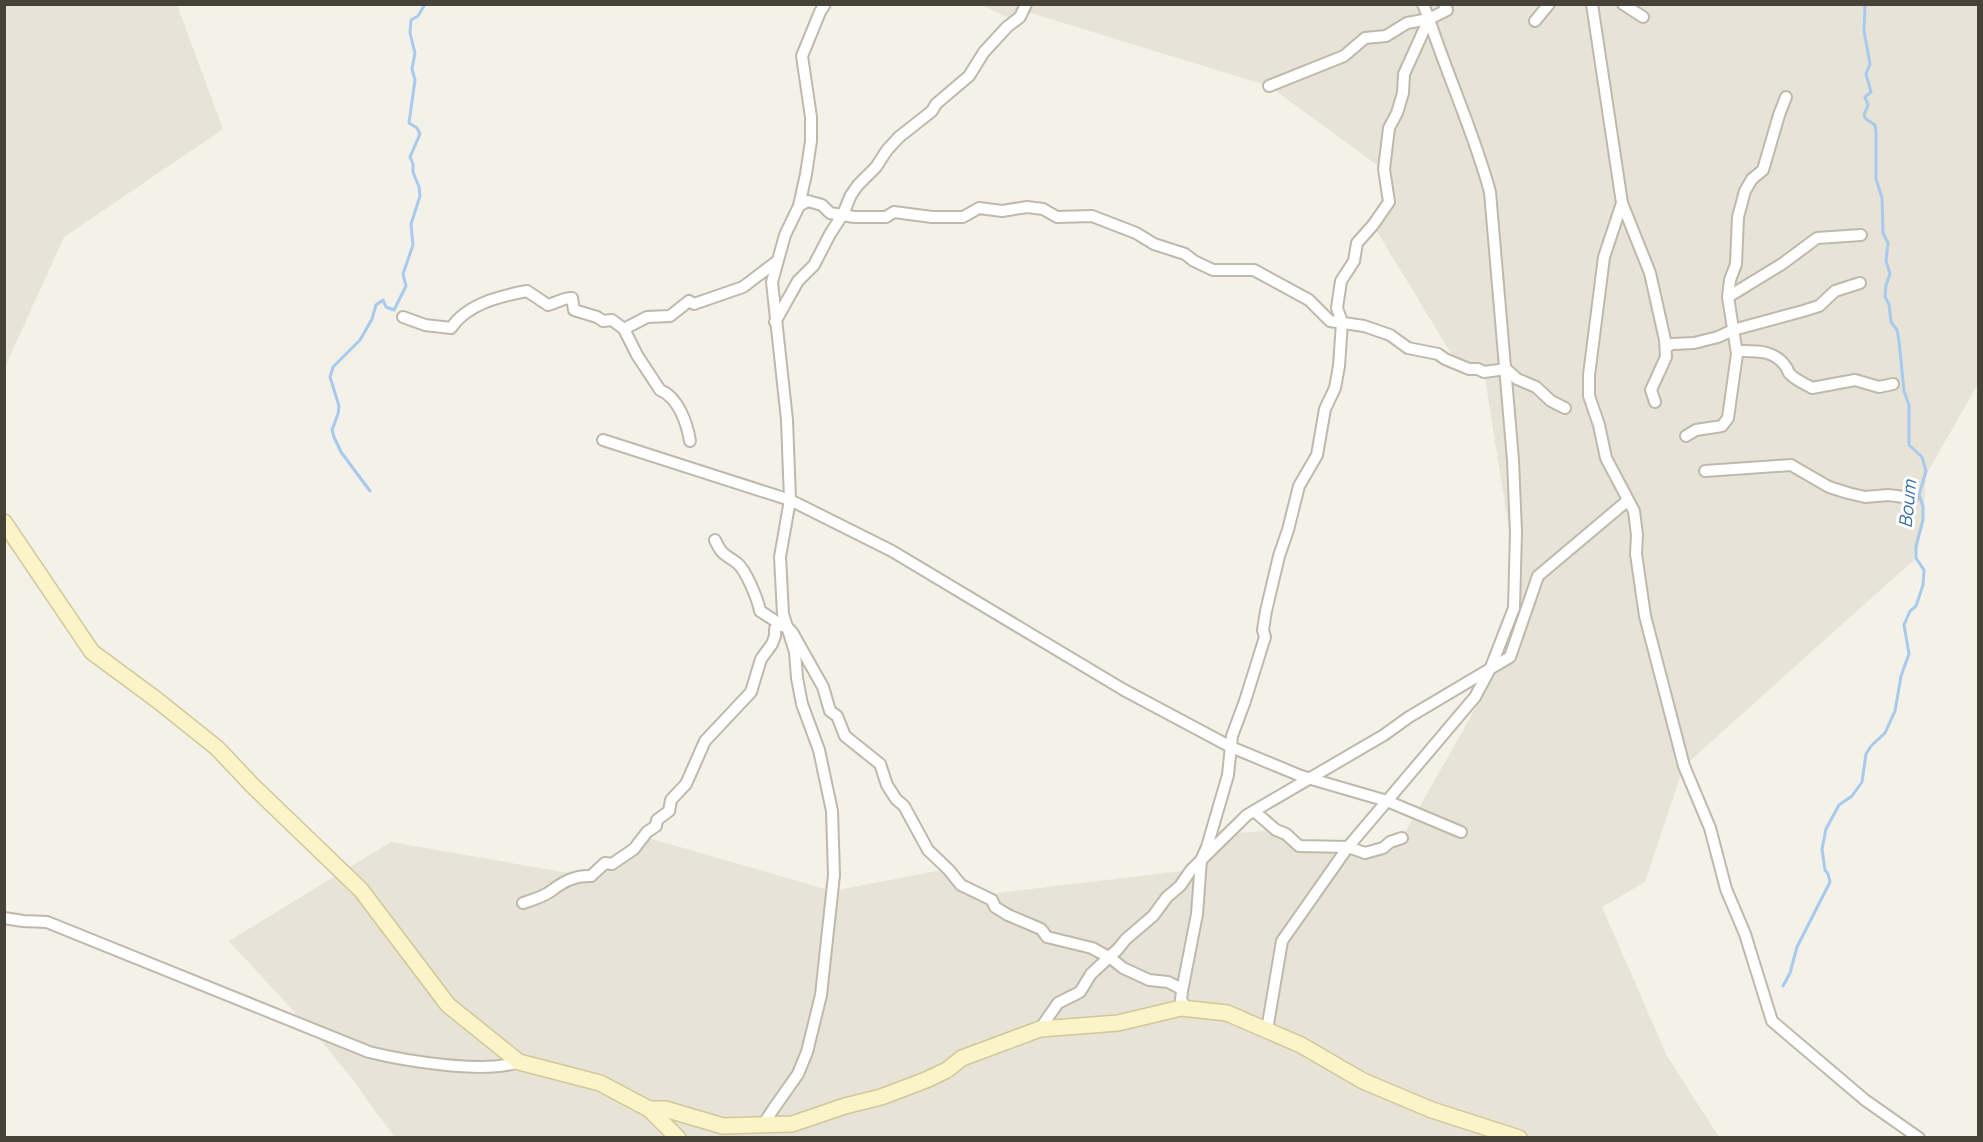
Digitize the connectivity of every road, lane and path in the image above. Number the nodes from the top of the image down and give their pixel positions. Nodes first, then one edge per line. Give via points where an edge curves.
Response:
1 (825, 4) edge
2 (1026, 4) edge
3 (1423, 4) edge
4 (1444, 4) edge
5 (1549, 4) edge
6 (1592, 4) edge
7 (1623, 4) edge
8 (1643, 17) dead end
9 (1429, 19) junction
10 (1535, 21) dead end
11 (1269, 86) dead end
12 (1786, 97) dead end
13 (1622, 203) junction
14 (799, 206) junction
15 (843, 214) junction
16 (1861, 235) dead end
17 (776, 262) junction
18 (1860, 283) dead end
19 (1728, 297) junction
20 (403, 317) dead end
21 (775, 322) junction
22 (1342, 322) junction
23 (624, 329) junction
24 (1733, 330) junction
25 (1665, 347) junction
26 (1737, 351) junction
27 (1506, 369) junction
28 (1893, 384) dead end
29 (1655, 402) dead end
30 (1565, 408) dead end
31 (1686, 436) dead end
32 (603, 440) dead end
33 (690, 441) dead end
34 (1705, 471) dead end
35 (1912, 498) dead end
36 (790, 500) junction
37 (1628, 501) junction
38 (4, 522) edge
39 (715, 540) dead end
40 (783, 626) junction
41 (1491, 667) junction
42 (1231, 747) junction
43 (1309, 778) junction
44 (1387, 801) junction
45 (1254, 811) junction
46 (1461, 832) dead end
47 (1402, 838) dead end
48 (1348, 847) junction
49 (1201, 860) junction
50 (523, 903) dead end
51 (4, 918) edge
52 (1109, 957) junction
53 (1182, 989) junction
54 (1186, 1009) junction
55 (1040, 1029) junction
56 (1267, 1030) junction
57 (519, 1062) junction
58 (649, 1109) junction
59 (766, 1125) junction
60 (678, 1137) edge
61 (1519, 1137) edge
62 (1919, 1137) edge

1 - 14 street via 802,56 811,141
2 - 15 street via 1020,17 984,52 969,76 898,137 851,195
3 - 9 street
4 - 9 street via 1447,10
5 - 10 street
6 - 13 street
7 - 8 street
9 - 11 street via 1407,23 1386,36 1365,38 1344,56
9 - 22 street via 1404,74 1403,93 1389,128 1384,170 1389,202 1357,243 1354,261 1341,281 1337,308
9 - 27 street via 1490,192
12 - 19 street via 1763,170 1748,185 1737,216 1736,264
13 - 25 street via 1656,293
13 - 37 street via 1604,257 1589,396 1606,458
14 - 15 street via 807,201 816,202 830,213
14 - 17 street
15 - 21 street
15 - 22 street via 886,217 894,212 963,217 979,208 1002,211 1028,207 1057,217 1092,216 1185,254 1213,270 1254,270 1310,300 1330,321
16 - 19 street via 1818,238
17 - 21 street via 772,282
17 - 23 street via 743,287 694,304 689,301 670,316 647,317
18 - 24 street via 1835,291 1819,306
19 - 24 street
20 - 23 street via 425,326 451,328 458,318 480,305 527,291 548,305 572,298 574,310 603,321 612,320
21 - 36 street via 787,420
22 - 27 street via 1390,335 1408,348 1438,354 1469,369
22 - 42 street via 1335,388 1325,409 1317,455 1299,486 1269,592 1265,637
23 - 33 street via 660,390 677,405
24 - 25 street via 1694,343
24 - 26 street
25 - 29 street via 1666,357 1652,390
26 - 28 street via 1763,352 1786,366 1789,375 1812,388 1855,380 1880,387
26 - 31 street via 1728,418 1722,426 1696,430
27 - 30 street
27 - 41 street via 1515,508 1514,608
32 - 36 street
34 - 35 street via 1791,465 1848,493
36 - 40 street via 780,557
36 - 42 street via 892,551 1124,690
37 - 41 street via 1538,576 1510,657
37 - 62 street via 1635,511 1636,554 1645,616 1684,766 1710,828 1726,889 1746,934 1772,1021 1865,1100
38 - 57 street via 92,652 217,748 361,890 448,1005
39 - 40 street via 721,553 743,569 760,611
40 - 50 street via 775,628 772,644 760,659 751,692 705,741 686,784 656,826 634,849 612,864 605,863 591,876 580,875
40 - 52 street via 800,645 845,736 879,764 886,785 904,806 928,850 961,885 992,900 995,907 1008,915 1041,929 1047,937 1092,948
40 - 59 street via 795,652 802,704 819,750 832,812 834,875 821,995 807,1052
41 - 43 street
41 - 44 street via 1475,697
42 - 43 street
42 - 49 street via 1228,775
43 - 44 street
43 - 45 street
44 - 46 street
44 - 48 street
45 - 48 street via 1299,846
45 - 49 street
47 - 48 street via 1365,853
48 - 56 street via 1282,941
49 - 52 street via 1153,916
49 - 53 street via 1197,914
51 - 57 street via 47,922 369,1052 466,1065
52 - 53 street via 1149,980
52 - 55 street via 1080,992 1058,1004
53 - 54 street
54 - 55 street via 1118,1023
54 - 56 street via 1227,1012
55 - 59 street via 962,1058 947,1070 881,1097 792,1124
56 - 61 street via 1363,1081 1432,1110
57 - 58 street via 600,1083
58 - 59 street via 665,1109 723,1126
58 - 60 street

